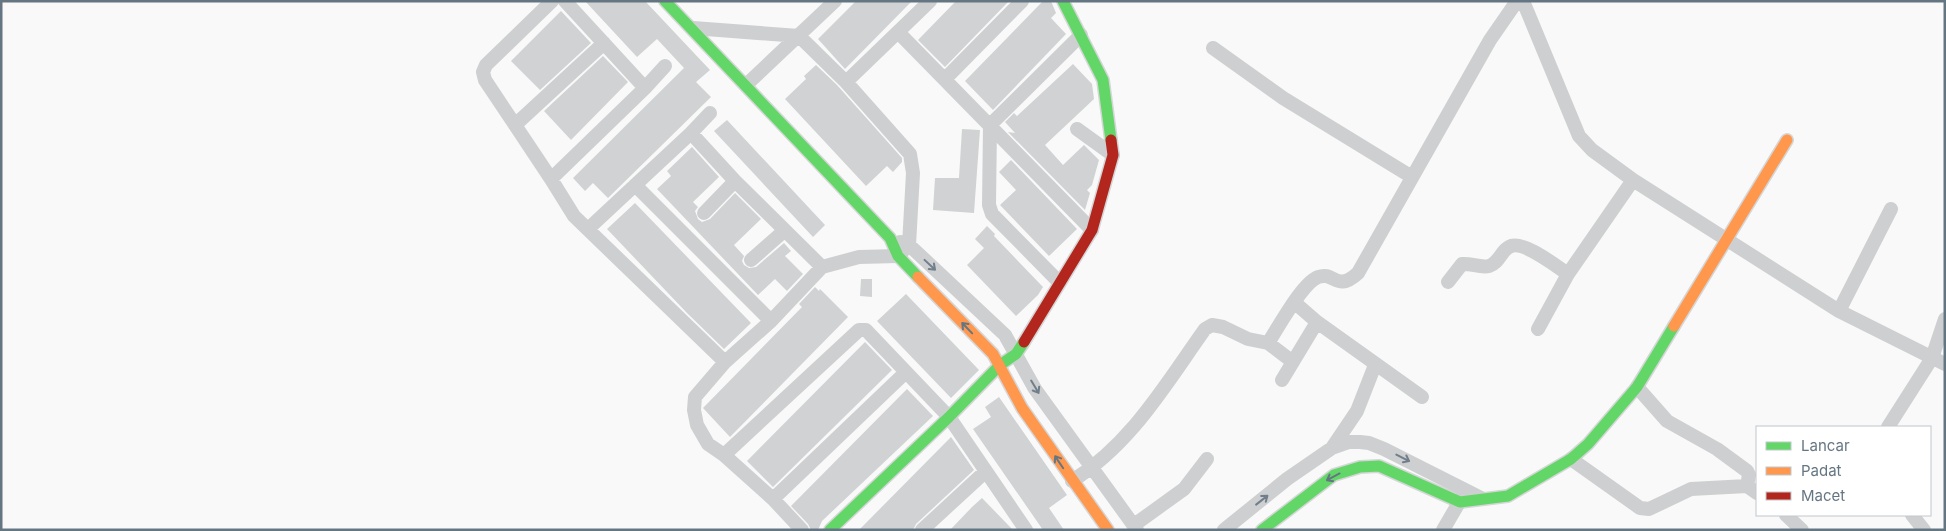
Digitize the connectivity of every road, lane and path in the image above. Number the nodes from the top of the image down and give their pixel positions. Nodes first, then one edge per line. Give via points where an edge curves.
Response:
1 (552, 1) edge
2 (565, 1) edge
3 (665, 1) edge
4 (930, 1) edge
5 (1022, 1) edge
6 (1063, 1) edge
7 (1516, 1) edge
8 (1523, 1) edge
9 (827, 4) edge
10 (693, 28) junction
11 (898, 32) junction
12 (1081, 35) junction
13 (799, 36) junction
14 (604, 43) junction
15 (1213, 48) dead end
16 (665, 66) dead end
17 (945, 79) junction
18 (846, 82) junction
19 (746, 86) junction
20 (645, 88) junction
21 (710, 113) dead end
22 (515, 125) junction
23 (990, 126) junction
24 (1077, 129) dead end
25 (691, 133) junction
26 (1787, 140) dead end
27 (1113, 155) junction
28 (1412, 177) junction
29 (551, 179) junction
30 (1633, 180) junction
31 (735, 181) junction
32 (635, 184) junction
33 (1891, 209) dead end
34 (704, 213) dead end
35 (588, 229) junction
36 (1092, 230) junction
37 (784, 231) junction
38 (890, 238) junction
39 (1726, 240) junction
40 (909, 245) junction
41 (898, 256) junction
42 (751, 260) dead end
43 (822, 267) junction
44 (1568, 274) junction
45 (1059, 282) junction
46 (1448, 282) dead end
47 (1294, 302) junction
48 (1839, 311) junction
49 (1945, 319) edge
50 (771, 321) junction
51 (1318, 322) junction
52 (1538, 329) dead end
53 (1268, 343) junction
54 (1016, 354) junction
55 (1939, 361) edge
56 (725, 362) junction
57 (1293, 362) junction
58 (1000, 365) junction
59 (1375, 365) junction
60 (906, 372) junction
61 (1282, 380) dead end
62 (1637, 387) junction
63 (1422, 397) dead end
64 (949, 417) junction
65 (1889, 426) edge
66 (1332, 448) junction
67 (724, 455) junction
68 (1207, 459) dead end
69 (1571, 460) junction
70 (1092, 468) junction
71 (986, 471) junction
72 (1288, 479) junction
73 (1072, 481) junction
74 (1752, 490) edge
75 (1463, 496) junction
76 (1302, 498) junction
77 (1481, 498) joint
78 (773, 499) junction
79 (1787, 516) edge
80 (1913, 516) edge
81 (1135, 527) edge
82 (1023, 528) edge
83 (802, 530) edge
84 (830, 530) edge
85 (922, 530) edge
86 (1108, 530) edge
87 (1224, 530) edge
88 (1262, 530) edge
89 (1443, 530) edge
90 (1802, 530) edge
91 (1924, 530) edge

1 - 22 street via 486,65 483,72
2 - 14 street
3 - 10 street
4 - 11 street
5 - 17 street
6 - 12 street
7 - 28 street via 1490,40
8 - 30 street via 1579,136 1592,150
9 - 13 street
10 - 13 street
10 - 19 street
11 - 17 street
11 - 18 street
12 - 23 street
12 - 27 street via 1103,80
13 - 18 street
13 - 19 street
14 - 20 street
14 - 22 street
15 - 28 street via 1283,98
16 - 20 street
17 - 23 street
18 - 40 street via 910,154 913,173
19 - 38 street
20 - 29 street
21 - 25 street
22 - 29 street
23 - 36 street
23 - 45 street via 989,205 992,214
24 - 27 street
25 - 31 street
25 - 32 street
26 - 39 street
27 - 36 street
28 - 47 street via 1358,273 1349,281 1339,282 1319,276
29 - 35 street via 574,216
30 - 39 street
30 - 44 street
31 - 34 street
31 - 37 street
32 - 35 street
32 - 50 street
33 - 48 street
35 - 56 street
36 - 45 street
37 - 42 street
37 - 43 street
38 - 40 street
38 - 41 street
39 - 48 street
39 - 62 street
40 - 41 street
40 -> 54 street via 1005,335
41 - 43 street via 859,258
58 -> 41 street
43 - 50 street
44 - 46 street via 1516,244 1508,247 1496,262 1488,266 1462,264
44 - 52 street
45 - 54 street
47 - 51 street
47 - 53 street
48 - 55 street
49 - 55 street
50 - 56 street
51 - 57 street
51 - 59 street
53 - 57 street
53 - 70 street via 1248,339 1222,327 1212,325 1205,328 1139,422
54 - 58 street
54 -> 70 street via 1036,389
55 - 65 street
56 - 67 street via 695,397 694,410 697,425 708,444
57 - 61 street
58 - 64 street
73 -> 58 street via 1022,408
59 - 63 street
59 - 66 street via 1357,411
60 - 64 street
60 - 67 street via 866,330 859,330
60 - 78 street
62 - 69 street
62 - 74 street via 1667,421 1717,449 1747,471
64 - 71 street
64 - 84 street
66 - 72 street
66 -> 75 street via 1349,442 1369,442
67 - 78 street
68 - 81 street via 1184,489
69 - 74 street via 1640,508 1649,509 1691,489
69 - 77 street via 1508,496
70 - 73 street
70 - 81 street
71 - 82 street
71 - 85 street
72 - 76 street
87 -> 72 street
73 - 86 street
75 -> 76 street via 1379,466 1334,474
75 - 77 street
75 - 89 street
76 - 88 street
78 - 83 street
79 - 90 street
80 - 91 street

